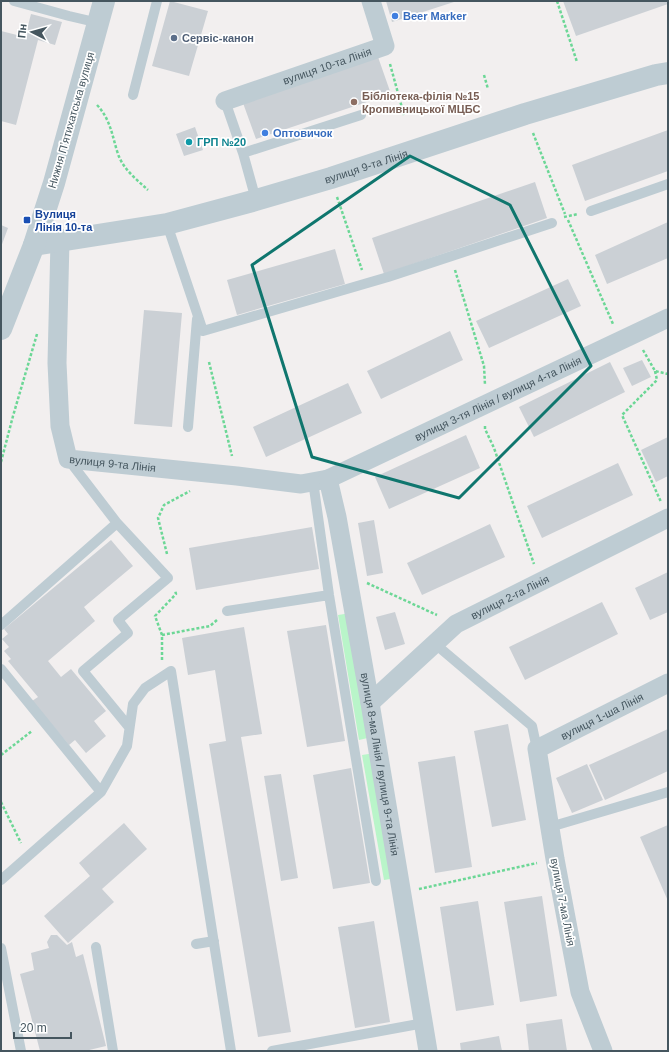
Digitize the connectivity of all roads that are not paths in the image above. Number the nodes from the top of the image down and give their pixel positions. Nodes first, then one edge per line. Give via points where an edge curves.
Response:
1 (14, 1) edge
2 (104, 1) edge
3 (157, 1) edge
4 (371, 1) edge
5 (99, 23) junction
6 (668, 73) edge
7 (133, 95) dead end
8 (225, 101) joint
9 (361, 115) dead end
10 (243, 154) junction
11 (668, 184) edge
12 (256, 200) junction
13 (591, 211) dead end
14 (552, 223) dead end
15 (167, 224) junction
16 (60, 241) junction
17 (34, 245) junction
18 (197, 314) junction
19 (668, 318) edge
20 (1, 329) edge
21 (188, 427) dead end
22 (68, 459) junction
23 (320, 480) junction
24 (665, 510) edge
25 (117, 523) junction
26 (329, 595) junction
27 (227, 611) road end
28 (1, 625) edge
29 (434, 643) junction
30 (1, 669) edge
31 (668, 683) edge
32 (370, 703) junction
33 (129, 727) junction
34 (537, 749) junction
35 (101, 792) junction
36 (668, 792) edge
37 (550, 827) junction
38 (1, 880) edge
39 (376, 881) dead end
40 (214, 941) junction
41 (196, 944) dead end
42 (96, 947) dead end
43 (1, 948) edge
44 (424, 1024) junction
45 (21, 1051) edge
46 (113, 1051) edge
47 (231, 1051) edge
48 (272, 1051) edge
49 (428, 1051) edge
50 (603, 1051) edge

1 - 5 lane
2 - 5 street, Нижня Пʼятихатська вулиця
3 - 7 lane
4 - 8 street, вулиця 10-та Лінія via 385,46
5 - 17 street, Нижня Пʼятихатська вулиця
6 - 12 street, вулиця 9-та Лінія via 525,114
8 - 10 lane
9 - 10 lane
10 - 12 lane
11 - 13 lane
12 - 15 street, вулиця 9-та Лінія
14 - 18 lane via 366,284 203,331
15 - 16 street, вулиця 9-та Лінія
15 - 18 lane
16 - 17 street, вулиця 9-та Лінія
16 - 22 street, вулиця 9-та Лінія via 57,363 60,426
17 - 20 street, Нижня Пʼятихатська вулиця
18 - 21 lane
19 - 23 street, вулиця 3-тя Лінія / вулиця 4-та Лінія via 486,405
22 - 23 street, вулиця 9-та Лінія via 301,484
22 - 25 lane
23 - 26 lane
23 - 32 street, вулиця 8-ма Лінія / вулиця 9-та Лінія via 337,517
24 - 29 street, вулиця 2-га Лінія via 540,582 456,624
25 - 28 lane
25 - 33 lane via 168,578 118,620 128,633 83,671
26 - 27 lane
26 - 39 lane
29 - 32 street, вулиця 2-га Лінія
29 - 34 lane via 532,726
30 - 35 lane
31 - 34 street, вулиця 1-ша Лінія
32 - 44 street, вулиця 8-ма Лінія / вулиця 9-та Лінія
33 - 35 lane via 127,746
33 - 40 lane via 133,704 145,688 171,670
34 - 37 street, вулиця 7-ма Лінія
35 - 38 lane
36 - 37 lane
37 - 50 street, вулиця 7-ма Лінія via 580,992
40 - 41 lane
40 - 47 lane
42 - 46 lane
43 - 45 lane
44 - 48 lane
44 - 49 street, вулиця 8-ма Лінія / вулиця 9-та Лінія

